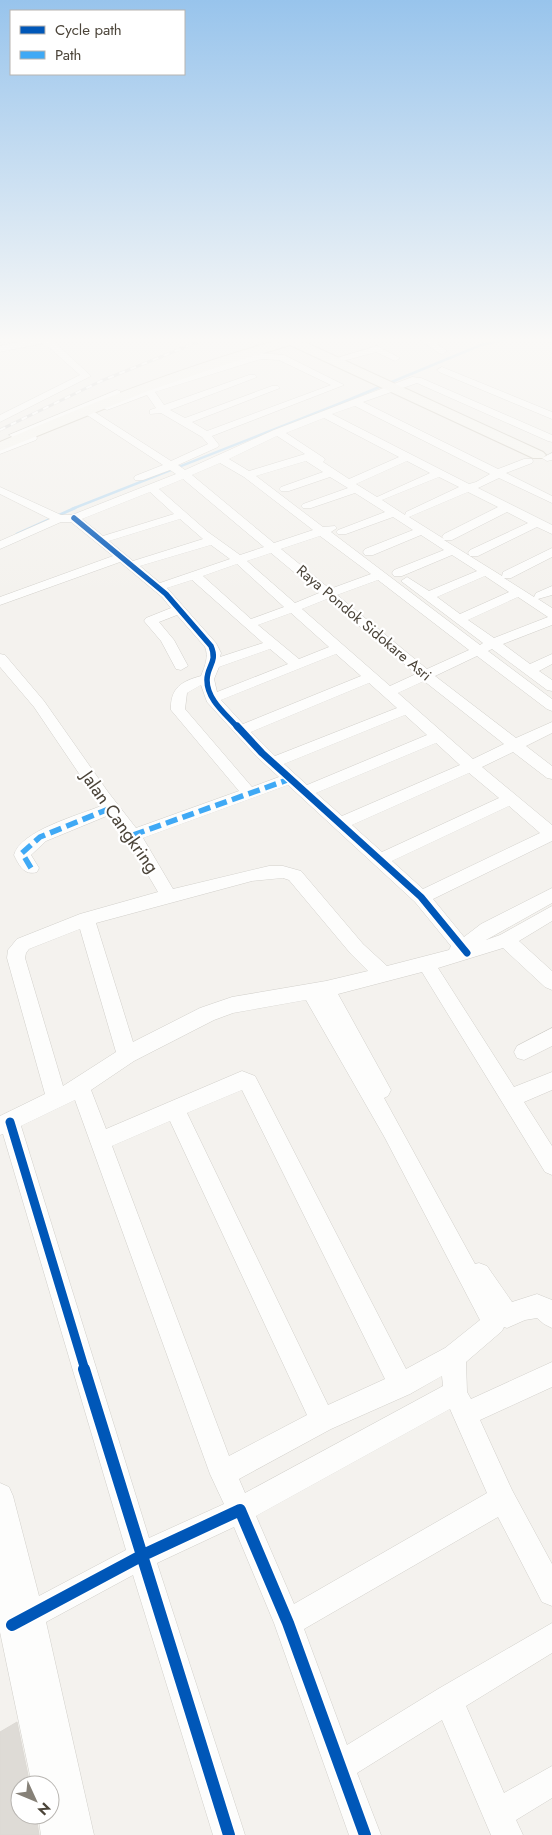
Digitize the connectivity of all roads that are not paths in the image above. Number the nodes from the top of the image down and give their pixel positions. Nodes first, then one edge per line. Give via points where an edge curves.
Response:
1 (40, 425) edge
2 (62, 425) edge
3 (68, 425) edge
4 (112, 425) edge
5 (178, 425) edge
6 (188, 425) edge
7 (234, 425) edge
8 (298, 425) edge
9 (345, 425) edge
10 (399, 425) edge
11 (461, 425) edge
12 (519, 425) edge
13 (275, 434) junction
14 (206, 435) junction
15 (552, 439) edge
16 (0, 441) edge
17 (0, 447) edge
18 (210, 447) junction
19 (0, 451) edge
20 (234, 453) junction
21 (307, 457) junction
22 (407, 457) junction
23 (221, 459) junction
24 (542, 460) edge
25 (179, 467) junction
26 (261, 471) junction
27 (331, 473) junction
28 (440, 473) junction
29 (248, 475) junction
30 (498, 476) junction
31 (139, 478) dead end
32 (354, 485) junction
33 (151, 488) junction
34 (475, 488) junction
35 (285, 489) junction
36 (0, 490) edge
37 (382, 497) junction
38 (552, 500) edge
39 (307, 506) junction
40 (507, 507) junction
41 (394, 513) junction
42 (181, 515) junction
43 (414, 516) junction
44 (59, 517) junction
45 (537, 523) junction
46 (338, 529) junction
47 (552, 530) edge
48 (322, 531) junction
49 (422, 531) junction
50 (209, 537) junction
51 (448, 537) junction
52 (101, 540) junction
53 (0, 545) edge
54 (279, 546) junction
55 (452, 551) junction
56 (369, 552) junction
57 (552, 552) edge
58 (474, 553) junction
59 (239, 560) junction
60 (126, 561) junction
61 (485, 572) junction
62 (398, 574) junction
63 (380, 575) junction
64 (507, 575) junction
65 (195, 576) junction
66 (159, 588) junction
67 (552, 590) edge
68 (334, 592) junction
69 (517, 593) junction
70 (428, 596) junction
71 (540, 596) junction
72 (0, 601) edge
73 (552, 604) edge
74 (293, 607) junction
75 (179, 609) junction
76 (552, 614) edge
77 (459, 619) junction
78 (552, 620) edge
79 (249, 624) junction
80 (272, 644) junction
81 (492, 644) junction
82 (339, 648) junction
83 (479, 650) junction
84 (0, 658) edge
85 (552, 658) edge
86 (213, 664) junction
87 (297, 664) junction
88 (181, 666) dead end
89 (530, 670) junction
90 (431, 672) junction
91 (371, 677) junction
92 (207, 679) junction
93 (552, 687) edge
94 (389, 692) junction
95 (212, 699) junction
96 (552, 706) edge
97 (408, 709) junction
98 (552, 727) edge
99 (242, 730) junction
100 (438, 736) junction
101 (520, 742) junction
102 (552, 762) edge
103 (273, 763) junction
104 (471, 766) junction
105 (552, 774) edge
106 (290, 779) junction
107 (305, 792) junction
108 (249, 793) junction
109 (511, 799) junction
110 (111, 808) junction
111 (339, 824) junction
112 (552, 834) edge
113 (133, 835) junction
114 (381, 859) junction
115 (31, 868) dead end
116 (552, 894) edge
117 (169, 896) junction
118 (421, 897) junction
119 (552, 913) edge
120 (86, 919) junction
121 (506, 940) junction
122 (461, 952) junction
123 (427, 964) junction
124 (384, 974) junction
125 (552, 982) edge
126 (318, 990) junction
127 (552, 1036) edge
128 (524, 1052) dead end
129 (127, 1055) junction
130 (552, 1081) edge
131 (80, 1087) junction
132 (56, 1097) junction
133 (510, 1098) junction
134 (175, 1109) junction
135 (5, 1124) edge
136 (545, 1138) edge
137 (100, 1141) junction
138 (552, 1165) edge
139 (552, 1316) edge
140 (500, 1319) junction
141 (454, 1357) junction
142 (551, 1378) edge
143 (401, 1385) junction
144 (460, 1403) junction
145 (322, 1420) junction
146 (223, 1474) junction
147 (0, 1496) edge
148 (503, 1499) junction
149 (240, 1510) junction
150 (141, 1556) junction
151 (6, 1579) edge
152 (552, 1592) edge
153 (22, 1621) junction
154 (288, 1624) junction
155 (552, 1637) edge
156 (448, 1699) junction
157 (340, 1766) junction
158 (45, 1775) edge
159 (552, 1781) edge
160 (503, 1825) edge
161 (78, 1835) edge
162 (229, 1835) edge
163 (365, 1835) edge

1 - 16 street
2 - 19 street
3 - 17 main road
4 - 25 street, Raya Pondok Sidokare Asri
5 - 18 street
6 - 14 street
7 - 14 street
8 - 13 street
9 - 22 street
10 - 30 street
11 - 24 main road
12 - 15 street
13 - 20 street
13 - 21 street
13 - 32 street
14 - 18 street via 214,445
18 - 25 street
20 - 23 street
20 - 26 street
21 - 26 street
21 - 27 street
22 - 28 street
22 - 32 street
23 - 25 street
23 - 29 street
24 - 30 street
25 - 31 street
25 - 33 street
25 - 54 street, Raya Pondok Sidokare Asri
26 - 29 street
26 - 35 street
27 - 32 street
27 - 35 street
28 - 34 street
28 - 37 street
29 - 48 street
30 - 34 street
30 - 38 street
32 - 37 street
32 - 39 street
32 - 41 street
33 - 42 street
33 - 44 street
34 - 40 street
34 - 43 street
35 - 39 street
36 - 44 street
37 - 43 street
39 - 46 street
40 - 45 street
40 - 51 street
41 - 46 street
41 - 49 street
42 - 50 street
42 - 52 street
43 - 51 street
44 - 52 street
44 - 53 street
45 - 47 street
45 - 58 street
46 - 48 street
46 - 56 street
48 - 54 street
48 - 63 street
49 - 55 street
49 - 56 street
50 - 59 street
50 - 60 street
51 - 58 street
52 - 60 street
54 - 59 street
54 - 68 street, Raya Pondok Sidokare Asri
55 - 61 street
55 - 62 street
56 - 62 street
57 - 64 street
58 - 64 street
59 - 65 street
59 - 74 street
60 - 66 street
60 - 72 street
61 - 69 street
61 - 70 street
62 - 70 street
63 - 68 street
63 - 83 street
64 - 71 street
65 - 66 street
65 - 79 street
66 - 75 street
67 - 71 street
68 - 74 street
68 - 90 street, Raya Pondok Sidokare Asri
69 - 76 street
69 - 77 street
70 - 77 street
71 - 73 street
74 - 79 street
74 - 82 street
75 - 86 street via 211,646
75 - 88 street via 151,621 167,640
77 - 81 street
78 - 81 street
79 - 80 street
80 - 86 street
80 - 87 street
81 - 83 street
81 - 89 street
82 - 87 street
82 - 91 street
83 - 90 street
83 - 96 street
84 - 110 street, Jalan Cangkring via 39,704
85 - 89 street
86 - 92 street
87 - 95 street
89 - 93 street
90 - 94 street
90 - 101 street, Raya Pondok Sidokare Asri
91 - 94 street
91 - 99 street
92 - 95 street
92 - 108 street via 182,688 176,700 178,710
94 - 97 street
95 - 99 street
97 - 100 street
97 - 103 street
98 - 101 street
99 - 103 street
100 - 104 street
100 - 107 street
101 - 102 street
101 - 104 street
101 - 105 street, Raya Pondok Sidokare Asri
103 - 106 street
104 - 109 street
104 - 111 street
106 - 107 street
106 - 108 street
107 - 111 street
108 - 113 street
109 - 112 street
109 - 114 street
110 - 113 street, Jalan Cangkring
110 - 115 street via 40,837 22,853
111 - 114 street
112 - 118 street
113 - 117 street, Jalan Cangkring
114 - 118 street
116 - 122 street via 488,929
117 - 120 street
117 - 124 street via 252,875 289,872 295,875 357,949
118 - 122 street
119 - 121 street
120 - 129 street
120 - 132 street via 23,944 16,954
121 - 122 street
121 - 125 street
122 - 123 street
123 - 124 street
123 - 133 street
124 - 126 street
126 - 129 street via 232,1005 207,1014
126 - 140 street
127 - 128 street
129 - 131 street
130 - 133 street
131 - 132 street
131 - 137 street
132 - 135 street
133 - 136 street
134 - 137 street
134 - 143 street via 242,1080 248,1082
134 - 145 street
135 - 150 street
136 - 138 street
137 - 146 street
139 - 140 street via 542,1305 536,1305
140 - 141 street
141 - 143 street
141 - 144 street
142 - 144 street
143 - 145 street
144 - 148 street
144 - 149 street
145 - 146 street
146 - 149 street
147 - 151 street
148 - 152 street
148 - 154 street
149 - 150 street
149 - 154 street
150 - 153 street
150 - 162 street
151 - 153 street
153 - 158 street
153 - 161 street
154 - 157 street
155 - 156 street
156 - 157 street
156 - 160 street
157 - 163 street
159 - 160 street

